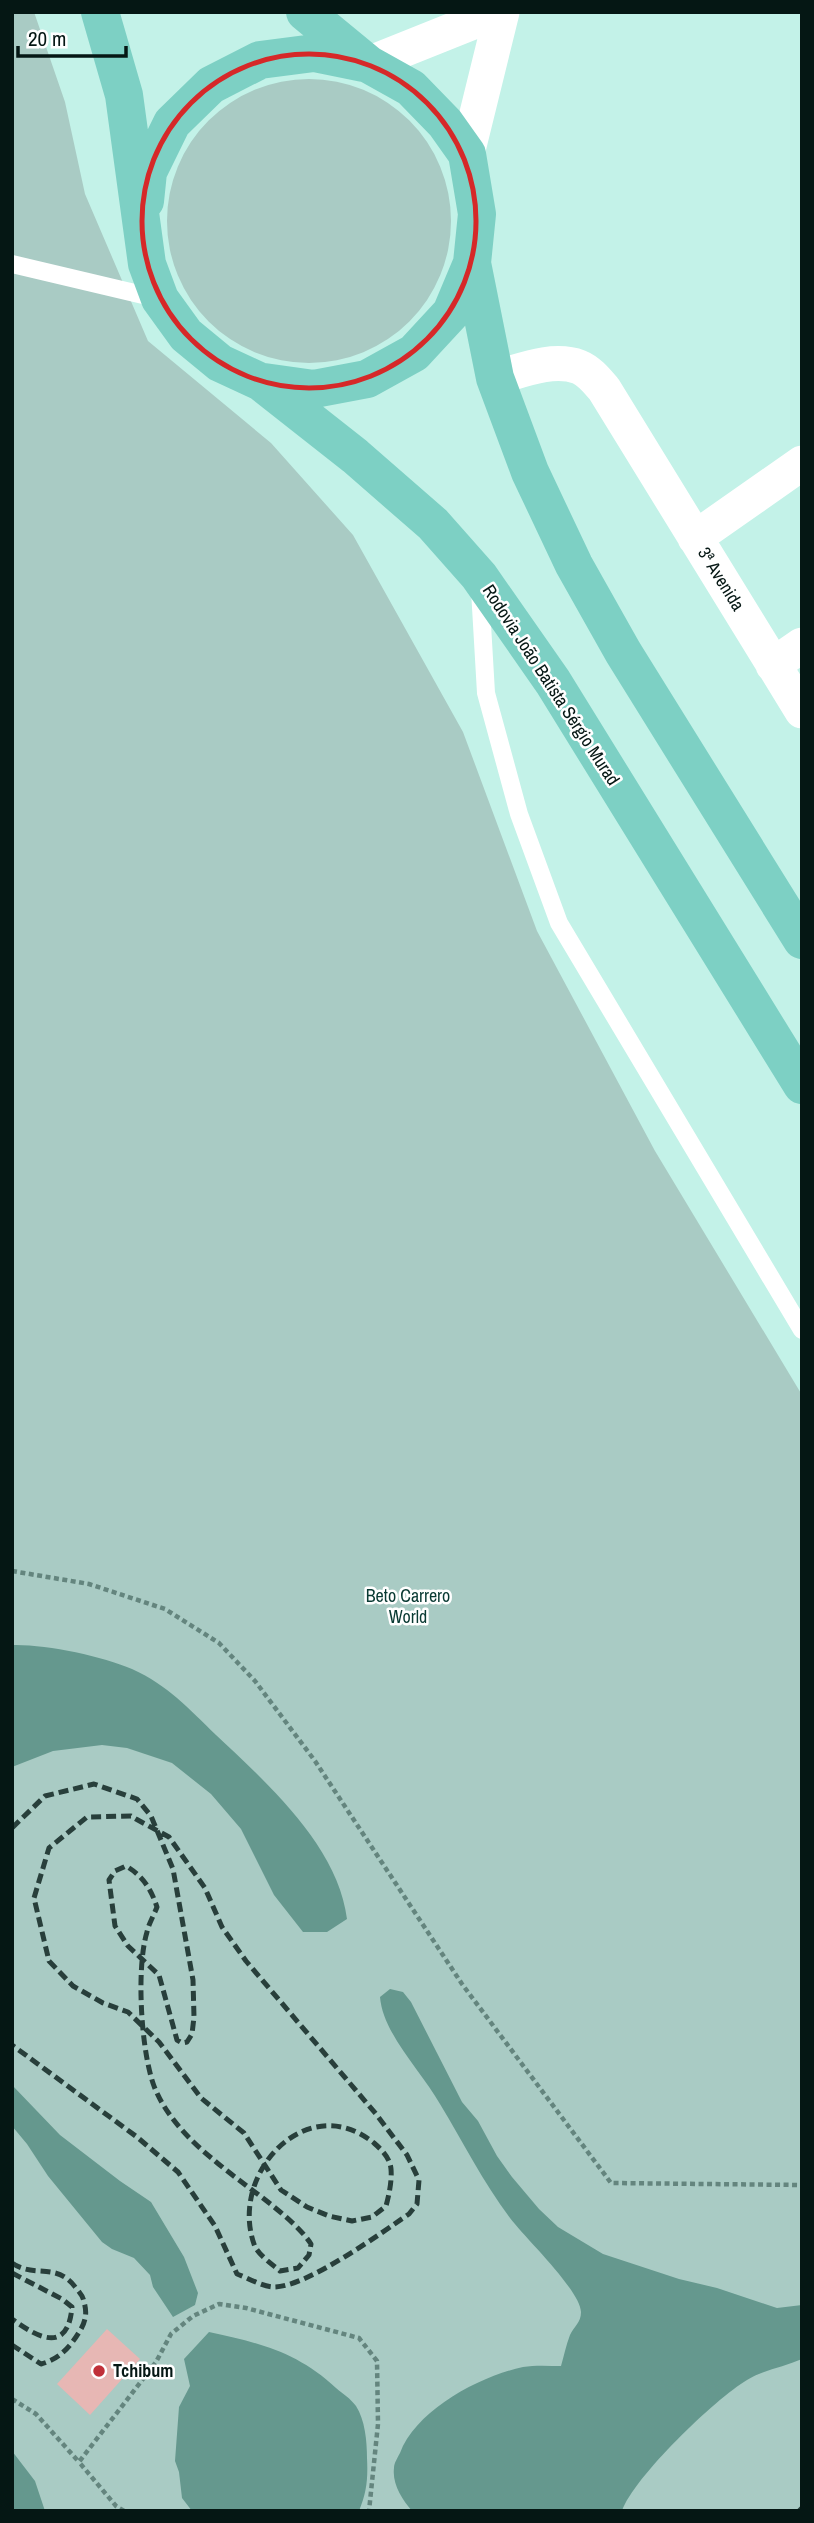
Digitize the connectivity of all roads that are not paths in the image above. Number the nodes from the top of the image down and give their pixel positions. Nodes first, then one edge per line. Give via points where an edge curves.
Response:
1 (100, 12) edge
2 (305, 12) edge
3 (500, 12) edge
4 (368, 64) junction
5 (467, 155) junction
6 (141, 227) junction
7 (472, 263) junction
8 (12, 264) edge
9 (160, 299) junction
10 (495, 378) junction
11 (261, 382) junction
12 (802, 463) edge
13 (695, 538) junction
14 (479, 576) junction
15 (802, 645) edge
16 (773, 665) junction
17 (802, 711) edge
18 (802, 940) edge
19 (802, 1085) edge
20 (802, 1330) edge

1 - 6 main road, Rodovia João Batista Sérgio Murad via 124,95
2 - 4 main road
3 - 4 street
3 - 5 street
4 - 5 main road via 411,88 445,123
4 - 6 main road via 314,53 260,60 211,85 172,123 148,172
5 - 7 main road via 477,215
6 - 9 main road, Rodovia João Batista Sérgio Murad via 147,264
7 - 10 main road
7 - 11 main road via 450,313 424,343 367,380 314,389
8 - 9 lane
9 - 11 main road, Rodovia João Batista Sérgio Murad via 186,335 220,363
10 - 13 street, 3ª Avenida via 561,365 579,367 593,377
10 - 18 main road via 530,472 574,565
11 - 14 main road, Rodovia João Batista Sérgio Murad via 433,524
12 - 13 street
13 - 16 street, 3ª Avenida
14 - 19 main road, Rodovia João Batista Sérgio Murad via 553,682
14 - 20 lane via 486,693 519,814 559,923
15 - 16 street
16 - 17 street, 3ª Avenida

